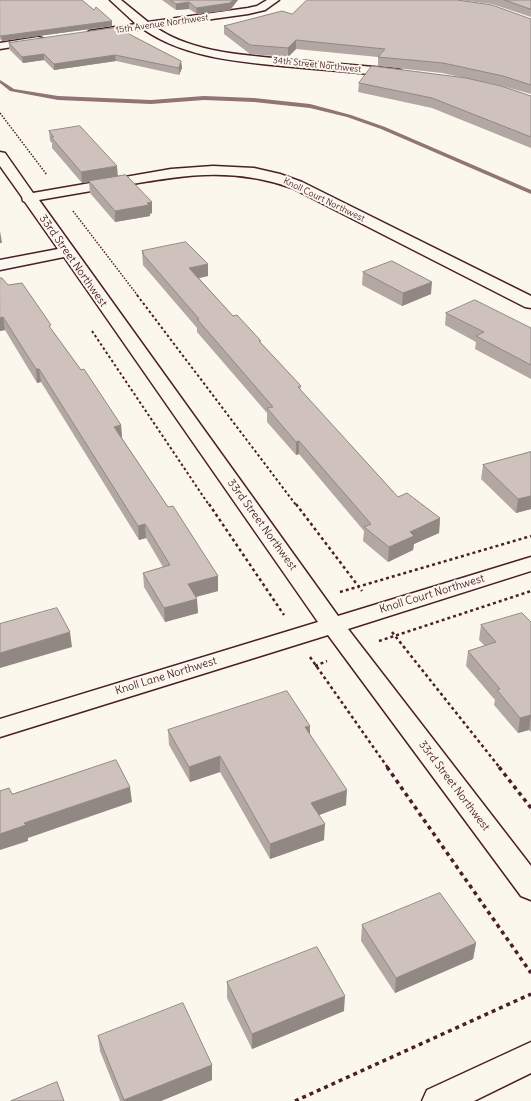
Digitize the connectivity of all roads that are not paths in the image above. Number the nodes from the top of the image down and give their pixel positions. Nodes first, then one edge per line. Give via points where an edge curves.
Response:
1 (115, 0) edge
2 (274, 0) edge
3 (146, 26) junction
4 (84, 34) edge
5 (46, 39) edge
6 (0, 46) edge
7 (410, 74) edge
8 (0, 156) edge
9 (28, 198) junction
10 (67, 252) junction
11 (0, 265) edge
12 (531, 303) edge
13 (531, 564) edge
14 (332, 624) junction
15 (0, 728) edge
16 (531, 888) edge
17 (531, 1057) edge
18 (439, 1101) edge

1 - 3 street, 34th Street Northwest
2 - 3 street, 15th Avenue Northwest via 261,8 248,11
3 - 4 street, 15th Avenue Northwest
3 - 7 street, 34th Street Northwest via 180,44 221,55
5 - 6 street
8 - 9 street, 33rd Street Northwest
9 - 10 street, 33rd Street Northwest
9 - 12 street, Knoll Court Northwest via 191,171 214,169 263,174 297,186
10 - 11 street
10 - 14 street, 33rd Street Northwest
13 - 14 street, Knoll Court Northwest
14 - 15 street, Knoll Lane Northwest
14 - 16 street, 33rd Street Northwest
17 - 18 street

